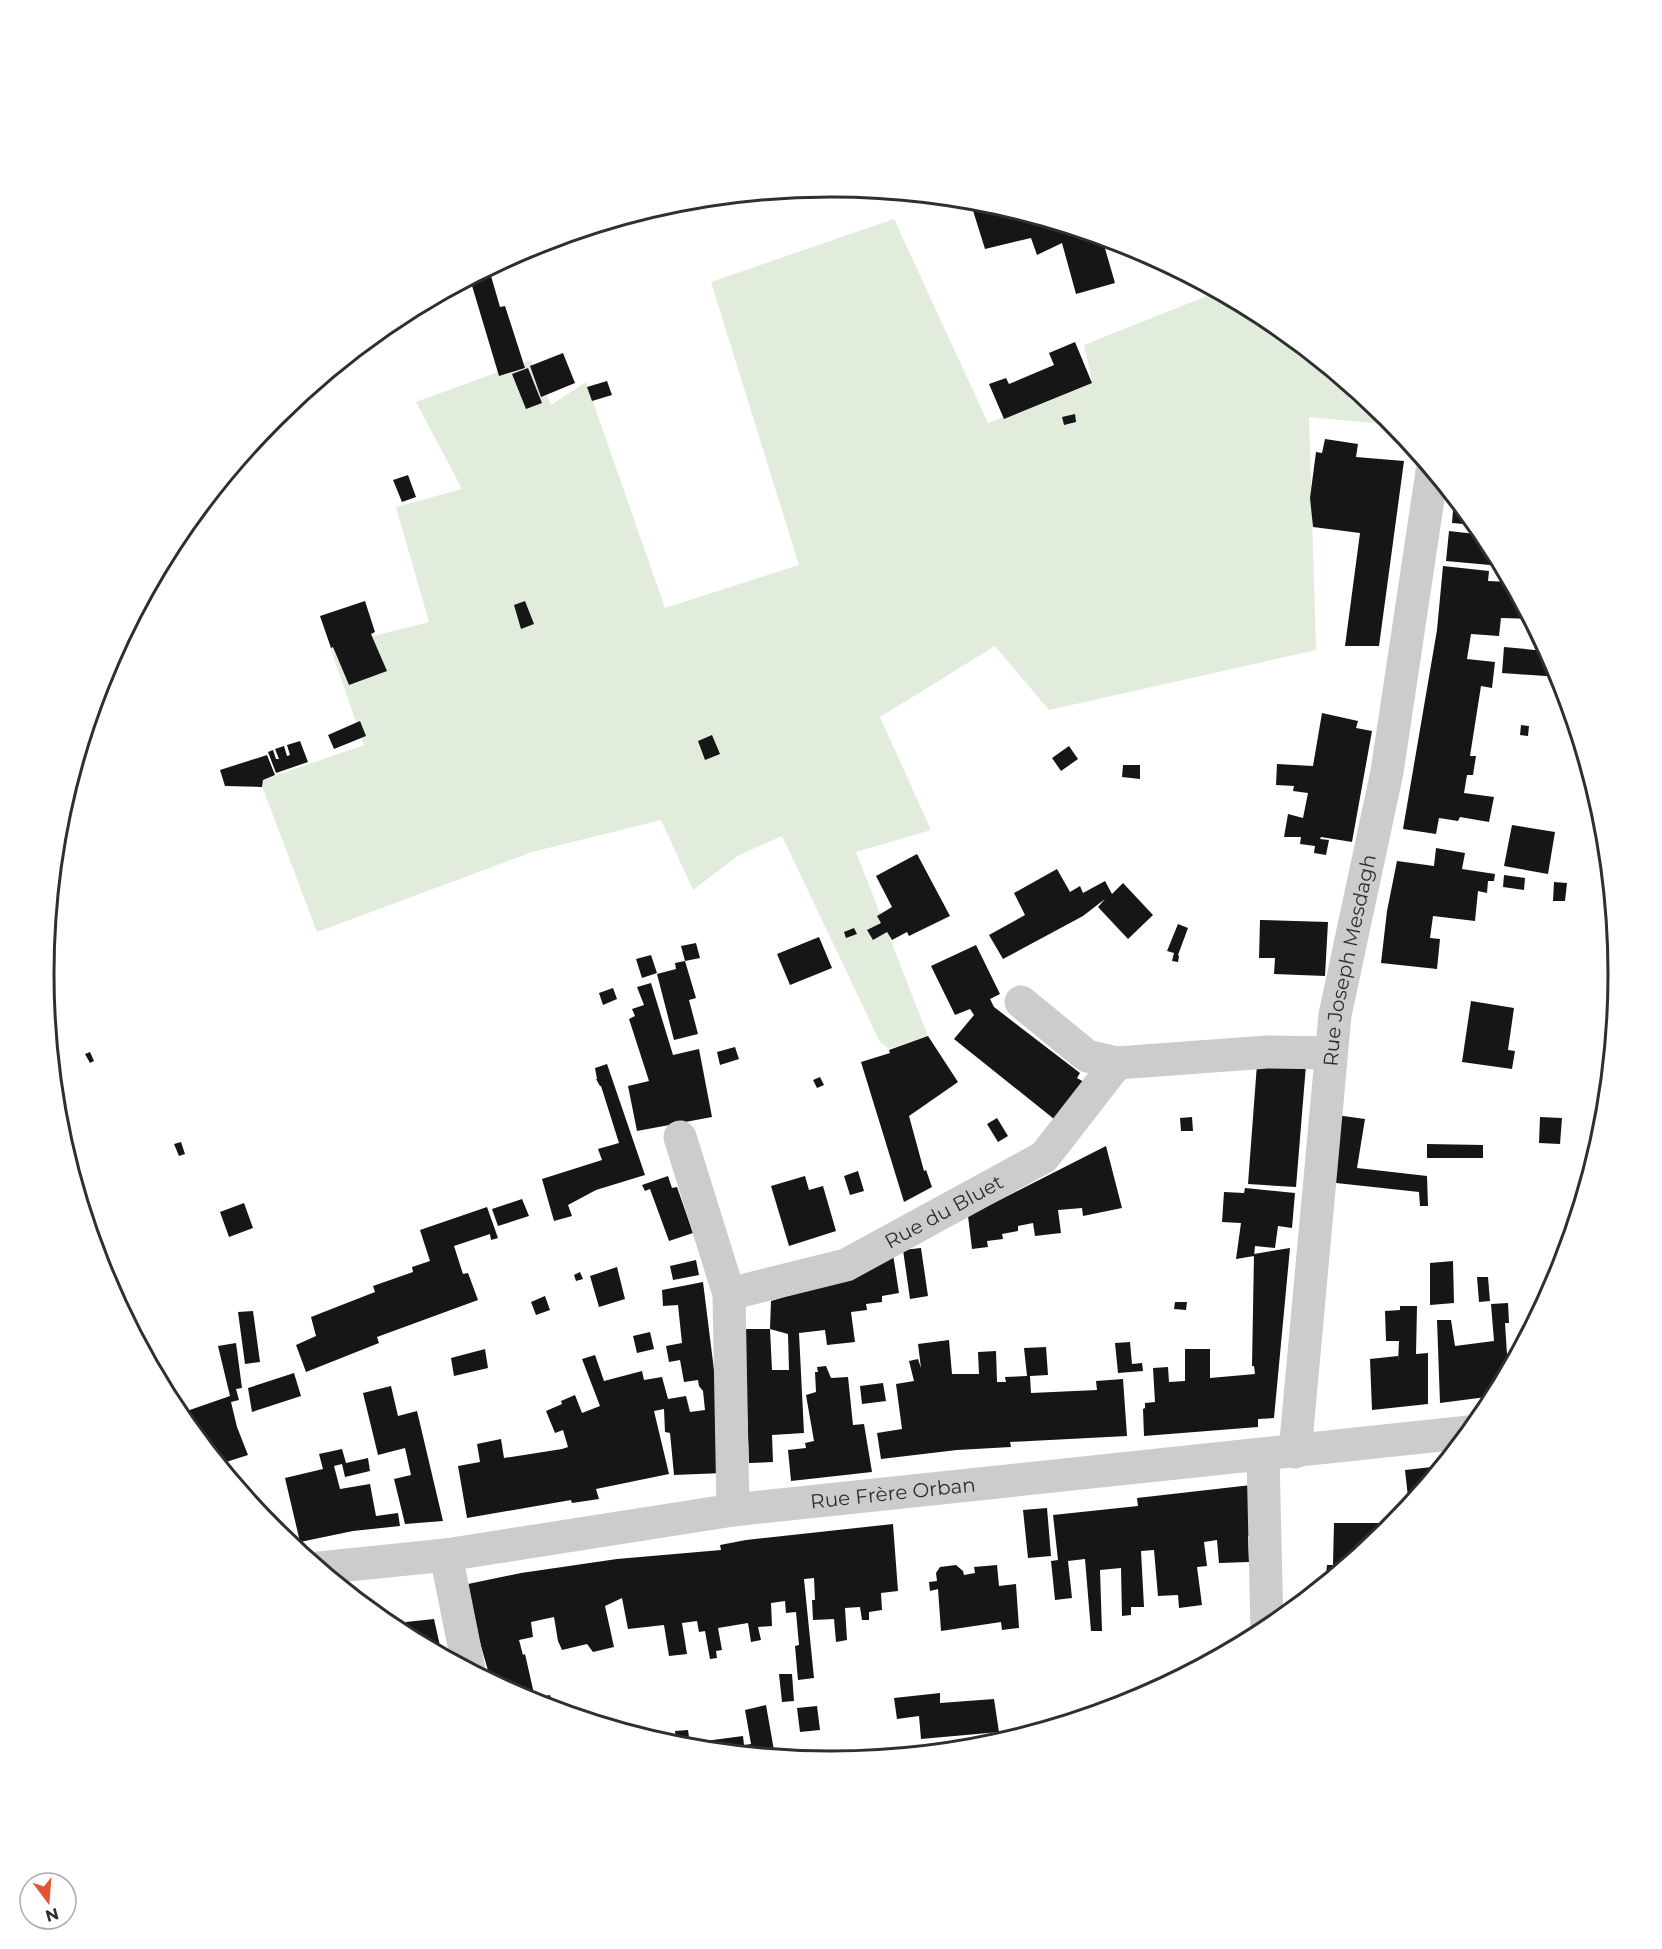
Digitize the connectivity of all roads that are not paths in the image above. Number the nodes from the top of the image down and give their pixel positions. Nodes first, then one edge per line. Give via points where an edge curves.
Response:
1 (1431, 481) edge
2 (1021, 1002) dead end
3 (1331, 1053) junction
4 (1117, 1063) junction
5 (680, 1137) dead end
6 (729, 1294) junction
7 (1457, 1433) edge
8 (1279, 1454) junction
9 (732, 1510) junction
10 (446, 1555) junction
11 (329, 1567) edge
12 (1268, 1617) edge
13 (467, 1660) edge

1 - 3 street, Rue Joseph Mesdagh via 1387,772 1336,1007
2 - 4 street via 1087,1056
3 - 4 street via 1267,1052
3 - 8 street, Rue Joseph Mesdagh
4 - 6 street, Rue du Bluet via 1044,1157 846,1265
5 - 6 street
6 - 9 street
7 - 8 street, Rue Frère Orban
8 - 9 street, Rue Frère Orban
8 - 12 street, Rue Joseph Mesdagh
9 - 10 street, Rue Frère Orban
10 - 11 street, Rue Frère Orban
10 - 13 street

